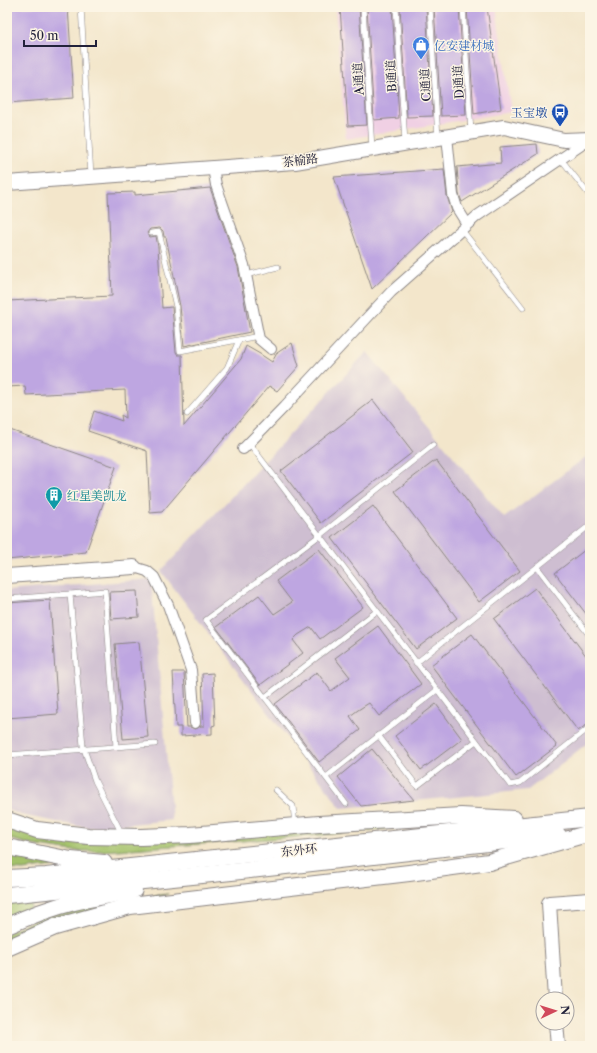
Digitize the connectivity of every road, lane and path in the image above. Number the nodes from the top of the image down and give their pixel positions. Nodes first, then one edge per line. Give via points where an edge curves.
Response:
1 (81, 7) edge
2 (363, 7) edge
3 (396, 7) edge
4 (430, 7) edge
5 (463, 7) edge
6 (472, 132) junction
7 (442, 137) junction
8 (590, 139) edge
9 (405, 143) junction
10 (372, 149) junction
11 (561, 159) junction
12 (213, 168) junction
13 (91, 177) junction
14 (7, 183) edge
15 (590, 196) edge
16 (464, 227) junction
17 (151, 233) dead end
18 (278, 267) dead end
19 (246, 275) junction
20 (523, 308) dead end
21 (259, 336) junction
22 (239, 340) junction
23 (271, 349) dead end
24 (187, 414) dead end
25 (433, 445) dead end
26 (246, 446) joint
27 (590, 525) edge
28 (319, 536) junction
29 (134, 567) joint
30 (537, 567) junction
31 (7, 576) edge
32 (70, 594) junction
33 (7, 599) edge
34 (377, 611) junction
35 (590, 636) edge
36 (416, 663) junction
37 (437, 690) junction
38 (265, 697) junction
39 (195, 723) dead end
40 (590, 727) edge
41 (378, 735) junction
42 (476, 741) junction
43 (155, 744) dead end
44 (116, 747) junction
45 (84, 749) junction
46 (7, 755) edge
47 (326, 778) junction
48 (276, 790) dead end
49 (346, 804) dead end
50 (590, 818) edge
51 (7, 820) edge
52 (295, 826) junction
53 (590, 832) edge
54 (124, 837) junction
55 (7, 847) edge
56 (190, 868) junction
57 (7, 878) edge
58 (7, 895) edge
59 (590, 900) edge
60 (7, 926) edge
61 (7, 948) edge
62 (554, 991) edge
63 (557, 1031) edge
64 (558, 1046) edge

1 - 13 lane
2 - 10 lane, A通道
3 - 9 lane, B通道
4 - 7 lane, C通道
5 - 6 lane, D通道
6 - 7 street, 茶榆路
6 - 8 street, 茶榆路 via 504,127 564,140
7 - 9 street, 茶榆路
7 - 16 street via 453,196
8 - 11 street, 茶榆路
9 - 10 street, 茶榆路
10 - 12 street, 茶榆路 via 295,162
11 - 15 lane
11 - 16 street, 茶榆路
12 - 13 street, 茶榆路
12 - 19 street via 216,185
13 - 14 street, 茶榆路
16 - 20 lane
16 - 26 street, 茶榆路 via 391,292
17 - 22 lane via 159,232 176,307 180,351
18 - 19 lane
19 - 21 street
21 - 22 lane
21 - 23 street via 259,339
22 - 24 lane via 227,368
25 - 28 lane
26 - 28 lane
27 - 30 lane
28 - 34 lane
28 - 38 lane via 206,620
29 - 31 street
29 - 39 street via 147,571 154,577 168,605 191,670
30 - 35 lane
30 - 36 lane
32 - 33 lane
32 - 44 lane via 104,591
32 - 45 lane
34 - 36 lane
34 - 38 lane
36 - 37 lane
37 - 41 lane
37 - 42 lane
38 - 47 lane
40 - 42 lane via 520,783 510,785
41 - 42 lane via 417,786
41 - 47 lane
43 - 44 lane
44 - 45 lane
45 - 46 lane
45 - 54 lane via 95,781
47 - 49 lane
48 - 52 lane via 294,806
50 - 52 main road via 513,819 461,816
50 - 56 main road, 东外环
51 - 54 main road via 37,830
52 - 54 main road via 190,835
53 - 56 main road
53 - 61 main road via 489,862 130,906 55,927
55 - 56 main road via 71,860
56 - 57 main road, 东外环
56 - 58 main road
56 - 60 main road via 112,895 74,902 34,914
59 - 62 street via 549,903
63 - 64 street

